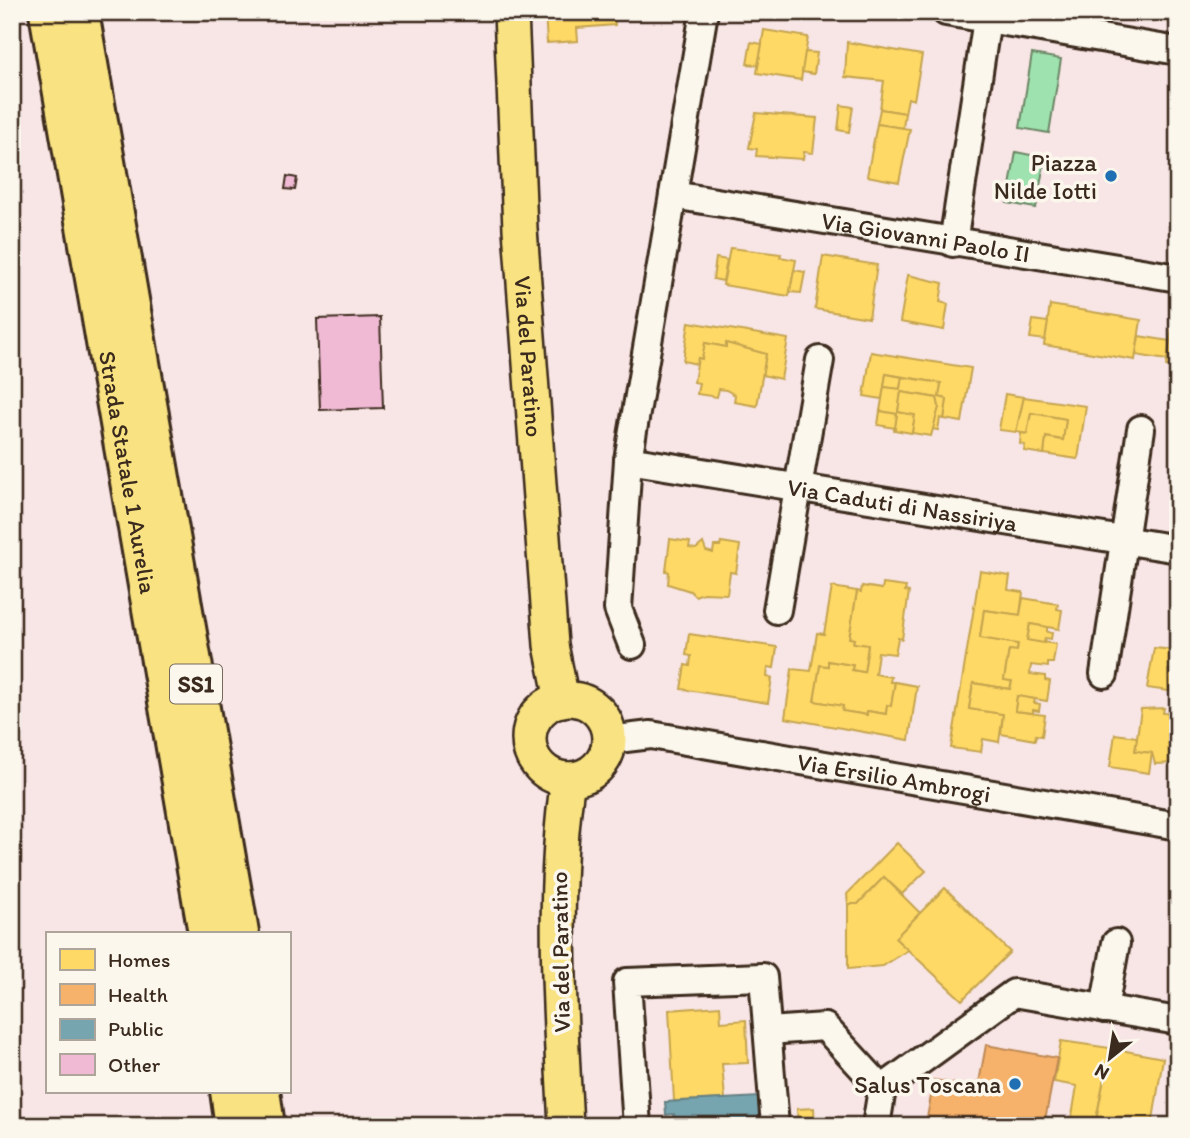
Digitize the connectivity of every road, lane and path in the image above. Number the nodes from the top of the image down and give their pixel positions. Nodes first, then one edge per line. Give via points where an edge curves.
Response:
1 (49, 12) edge
2 (79, 12) edge
3 (511, 12) edge
4 (704, 12) edge
5 (946, 12) edge
6 (987, 19) junction
7 (1178, 51) edge
8 (673, 195) junction
9 (953, 243) junction
10 (1178, 278) edge
11 (820, 360) dead end
12 (1141, 429) dead end
13 (628, 460) junction
14 (797, 489) junction
15 (1123, 540) junction
16 (1178, 549) edge
17 (776, 610) dead end
18 (632, 645) dead end
19 (1104, 674) dead end
20 (562, 700) junction
21 (609, 740) junction
22 (568, 779) junction
23 (1178, 826) edge
24 (208, 932) edge
25 (239, 932) edge
26 (1116, 943) dead end
27 (1104, 1009) junction
28 (1178, 1021) edge
29 (768, 1031) junction
30 (882, 1089) junction
31 (230, 1092) edge
32 (260, 1092) edge
33 (235, 1126) edge
34 (265, 1126) edge
35 (566, 1126) edge
36 (637, 1126) edge
37 (775, 1126) edge
38 (876, 1126) edge

1 - 24 highway, Strada Statale 1 Aurelia / SS1
2 - 25 highway, Strada Statale 1 Aurelia / SS1
3 - 20 main road, Via del Paratino via 520,229 551,645
4 - 8 street
5 - 6 street
6 - 7 street
6 - 9 street
8 - 9 street, Via Giovanni Paolo II
8 - 13 street
9 - 10 street, Via Giovanni Paolo II
11 - 14 street
12 - 15 street
13 - 14 street, Via Caduti di Nassiriya
13 - 18 street via 618,609
14 - 15 street, Via Caduti di Nassiriya
14 - 17 street
15 - 16 street, Via Caduti di Nassiriya
15 - 19 street
20 - 21 main road via 579,701 595,709
20 - 22 main road via 537,715 529,742 541,768
21 - 22 main road via 596,768
21 - 23 street, Via Ersilio Ambrogi via 651,735
22 - 35 main road, Via del Paratino via 559,841 558,968
26 - 27 street
27 - 28 street
27 - 30 street via 1014,993
29 - 30 street via 825,1027
29 - 36 street via 763,977 627,982
29 - 37 street
30 - 38 street
31 - 33 highway
32 - 34 highway

